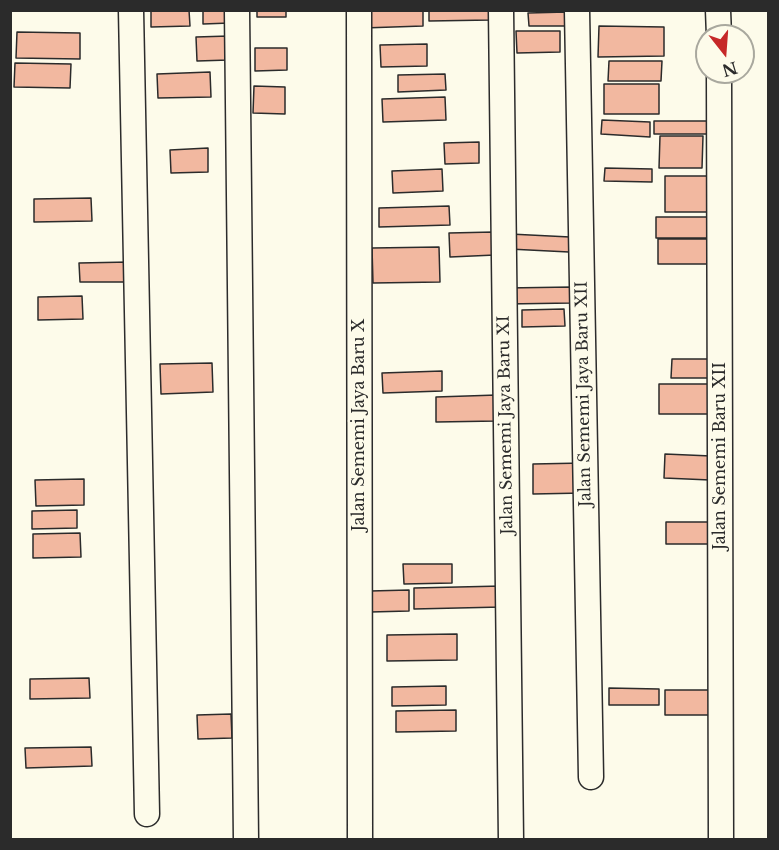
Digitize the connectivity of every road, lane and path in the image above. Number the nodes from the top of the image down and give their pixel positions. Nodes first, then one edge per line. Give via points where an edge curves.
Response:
1 (131, 10) edge
2 (237, 10) edge
3 (359, 10) edge
4 (501, 10) edge
5 (578, 10) edge
6 (719, 84) edge
7 (591, 777) dead end
8 (147, 814) dead end
9 (246, 840) edge
10 (360, 840) edge
11 (511, 840) edge
12 (721, 840) edge

1 - 8 street
2 - 9 street
3 - 10 street, Jalan Sememi Jaya Baru X
4 - 11 street, Jalan Sememi Jaya Baru XI
5 - 7 street, Jalan Sememi Jaya Baru XII
6 - 12 street, Jalan Sememi Baru XII

